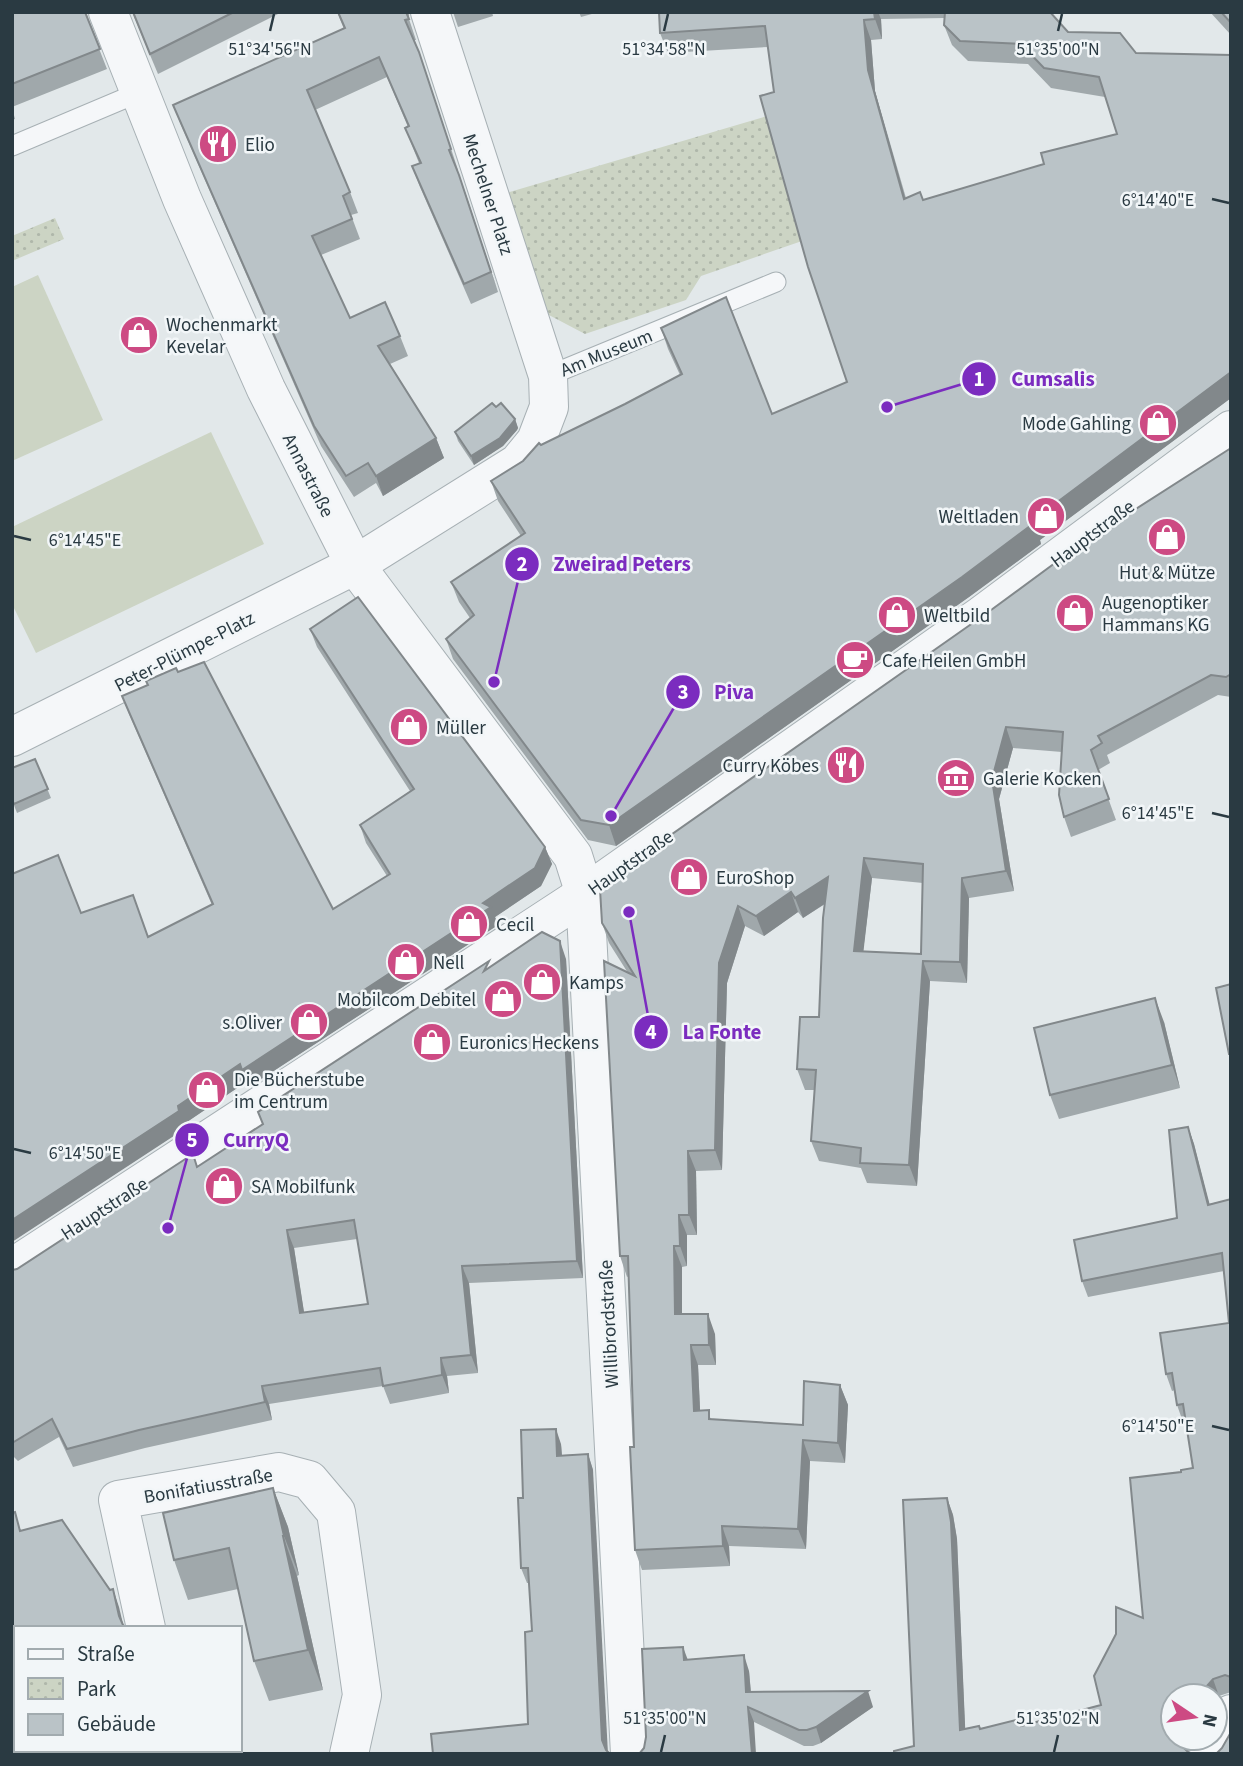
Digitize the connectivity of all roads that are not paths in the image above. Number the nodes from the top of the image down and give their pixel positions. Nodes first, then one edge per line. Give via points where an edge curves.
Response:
1 (108, 12) edge
2 (430, 12) edge
3 (140, 92) junction
4 (12, 146) edge
5 (776, 282) dead end
6 (548, 376) junction
7 (1231, 430) edge
8 (355, 565) junction
9 (12, 737) edge
10 (585, 894) junction
11 (12, 1268) edge
12 (146, 1626) edge
13 (1231, 1714) edge
14 (349, 1754) edge
15 (630, 1754) edge
16 (1209, 1754) edge

1 - 3 street, Annastraße
2 - 6 street, Mechelner Platz
3 - 4 lane
3 - 8 street, Annastraße via 182,200 266,389
5 - 6 lane, Am Museum
6 - 8 street, Am Museum via 549,407 536,441 518,463
7 - 10 street, Hauptstraße via 971,623
8 - 9 street, Peter-Plümpe-Platz
8 - 10 street, Annastraße via 573,856
10 - 11 street, Hauptstraße
10 - 15 street, Willibrordstraße
12 - 14 street, Bonifatiusstraße via 118,1500 279,1472 309,1480 336,1512 362,1695
13 - 16 street

